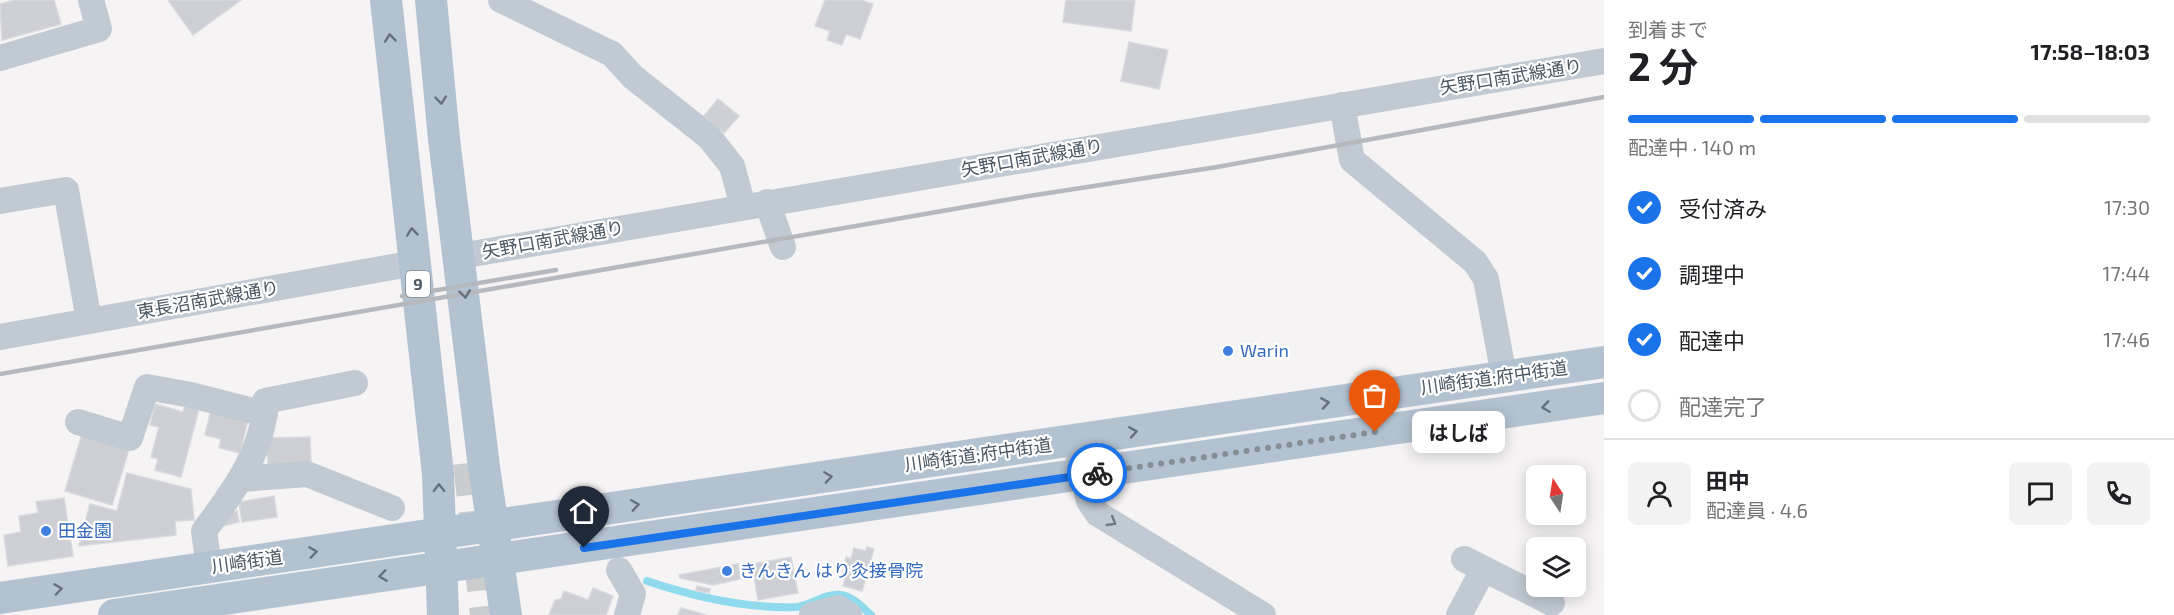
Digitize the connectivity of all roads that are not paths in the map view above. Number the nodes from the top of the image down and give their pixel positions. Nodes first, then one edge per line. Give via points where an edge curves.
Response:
1 (92, 0) edge
2 (386, 0) edge
3 (431, 0) edge
4 (501, 0) edge
5 (0, 58) edge
6 (1604, 61) edge
7 (1342, 105) junction
8 (0, 201) edge
9 (755, 204) junction
10 (783, 247) dead end
11 (460, 256) junction
12 (415, 263) junction
13 (89, 321) junction
14 (0, 337) edge
15 (1604, 362) edge
16 (1504, 376) junction
17 (355, 383) dead end
18 (1604, 398) edge
19 (265, 414) junction
20 (78, 422) dead end
21 (1075, 441) junction
22 (1081, 476) junction
23 (242, 479) junction
24 (392, 508) dead end
25 (494, 525) junction
26 (440, 533) junction
27 (499, 560) junction
28 (209, 567) junction
29 (441, 568) junction
30 (619, 570) dead end
31 (0, 598) edge
32 (1552, 603) dead end
33 (176, 611) edge
34 (114, 615) edge
35 (443, 615) edge
36 (506, 615) edge
37 (627, 615) edge
38 (812, 615) edge
39 (849, 615) edge
40 (1263, 615) edge
41 (1459, 615) edge

1 - 5 street via 99,29
12 -> 2 main road, 9
3 -> 11 main road
4 - 9 street via 612,54 633,77 709,137
6 - 7 street, 矢野口南武線通り
7 - 9 street, 矢野口南武線通り
7 - 16 street via 1352,160 1475,262 1486,279
8 - 13 street via 66,190
9 - 10 street
9 - 11 street, 矢野口南武線通り
11 -> 25 main road
12 - 13 street, 東長沼南武線通り
26 -> 12 main road, 9 via 438,474
13 - 14 street, 東長沼南武線通り
15 - 16 main road, 川崎街道;府中街道
21 -> 16 main road, 川崎街道;府中街道
17 - 19 street via 265,401
18 -> 22 main road, 川崎街道
19 - 20 street via 147,387 130,438
19 - 23 street
21 - 22 street
25 -> 21 main road, 川崎街道;府中街道
22 - 27 main road, 川崎街道
22 -> 40 street via 1098,514
23 - 24 street via 307,474
23 - 28 street via 204,531
25 - 26 main road, 川崎街道
25 - 27 main road
28 -> 26 main road, 川崎街道
26 - 29 main road, 9
27 - 29 main road, 川崎街道
27 - 36 main road
31 -> 28 main road, 川崎街道
29 -> 33 main road, 川崎街道
29 - 35 main road, 9
30 - 37 street via 633,594
32 - 41 street via 1473,564
33 - 34 main road, 川崎街道
38 - 39 street via 838,608

